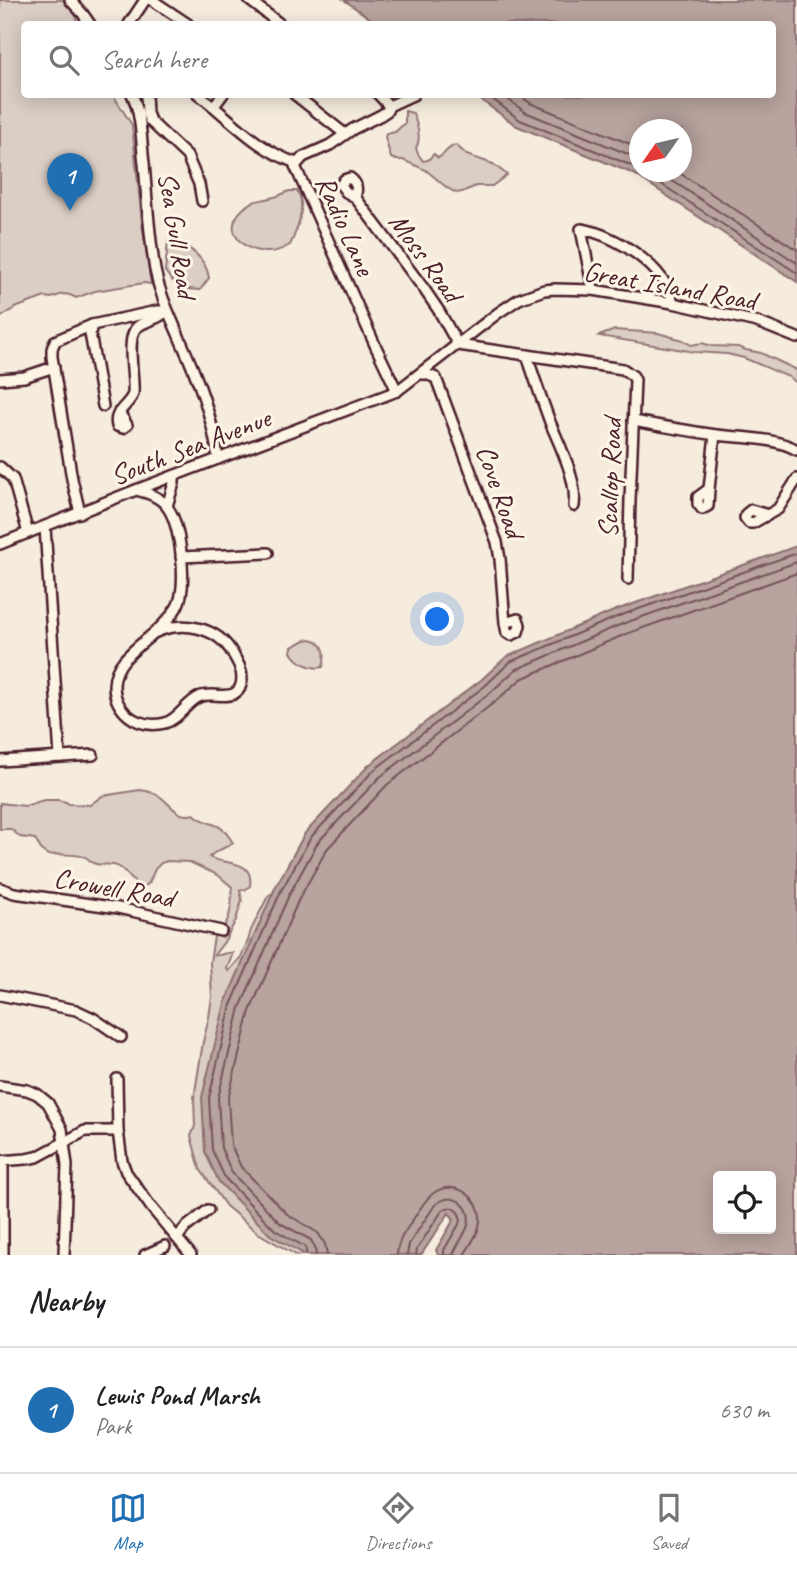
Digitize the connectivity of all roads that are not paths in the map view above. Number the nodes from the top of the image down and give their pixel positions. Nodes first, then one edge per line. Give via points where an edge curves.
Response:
1 (70, 0) edge
2 (145, 0) edge
3 (152, 0) edge
4 (249, 0) edge
5 (88, 21) edge
6 (131, 21) edge
7 (184, 21) edge
8 (276, 21) edge
9 (133, 98) edge
10 (146, 98) edge
11 (203, 98) edge
12 (220, 98) edge
13 (299, 98) edge
14 (382, 98) edge
15 (406, 98) edge
16 (214, 106) junction
17 (389, 106) junction
18 (345, 134) junction
19 (297, 163) junction
20 (355, 197) dead end
21 (202, 201) dead end
22 (593, 290) junction
23 (673, 303) junction
24 (166, 311) junction
25 (92, 325) junction
26 (797, 338) edge
27 (458, 345) junction
28 (527, 355) junction
29 (437, 362) junction
30 (54, 367) junction
31 (421, 374) junction
32 (436, 378) junction
33 (0, 379) edge
34 (397, 391) junction
35 (103, 406) dead end
36 (119, 411) dead end
37 (634, 421) junction
38 (715, 435) junction
39 (797, 450) edge
40 (218, 459) junction
41 (0, 467) edge
42 (174, 476) junction
43 (797, 479) edge
44 (709, 489) dead end
45 (136, 490) junction
46 (167, 506) junction
47 (574, 506) dead end
48 (80, 513) junction
49 (768, 515) dead end
50 (45, 527) junction
51 (28, 533) junction
52 (0, 544) edge
53 (268, 552) dead end
54 (181, 557) junction
55 (628, 579) dead end
56 (178, 605) junction
57 (505, 623) dead end
58 (183, 626) junction
59 (154, 633) junction
60 (93, 755) dead end
61 (60, 757) junction
62 (0, 761) edge
63 (0, 888) edge
64 (221, 931) dead end
65 (0, 995) edge
66 (121, 1037) dead end
67 (117, 1079) dead end
68 (0, 1086) edge
69 (118, 1131) junction
70 (64, 1142) junction
71 (2, 1161) edge
72 (208, 1210) dead end
73 (177, 1238) junction
74 (165, 1246) dead end
75 (2, 1255) edge
76 (64, 1255) edge
77 (145, 1255) edge
78 (191, 1255) edge

1 - 5 street
2 - 6 street
3 - 7 street
4 - 8 street
9 - 24 street, Sea Gull Road via 155,268
10 - 21 street via 150,121 187,156
11 - 16 street
12 - 16 street
13 - 18 street
14 - 17 street
15 - 17 street, Radio Lane
16 - 19 street via 268,150
17 - 18 street, Radio Lane
18 - 19 street, Radio Lane
19 - 34 street, Radio Lane via 296,170
20 - 27 street, Moss Road via 420,282
22 - 23 street, Great Island Road
22 - 23 street via 581,229 596,231 636,252 669,288
22 - 27 street, Great Island Road via 555,289 526,296
23 - 26 street, Great Island Road via 757,322
24 - 25 street
24 - 36 street via 134,330 133,394
24 - 40 street, Sea Gull Road via 205,401
25 - 30 street via 55,341
25 - 35 street
27 - 28 street
27 - 29 street, Great Island Road
28 - 37 street, Scallop Road via 631,373
28 - 47 street via 569,470
29 - 31 street, Great Island Road
29 - 32 street, Cove Road
30 - 33 street
30 - 48 street
31 - 32 street
31 - 34 street, Great Island Road
32 - 57 street, Cove Road via 497,542
34 - 40 street, South Sea Avenue
37 - 38 street
37 - 55 street, Scallop Road
38 - 39 street
38 - 44 street
40 - 42 street, South Sea Avenue
41 - 51 street via 13,480
42 - 45 street, South Sea Avenue
42 - 46 street
43 - 49 street via 781,505
45 - 46 street
45 - 48 street, South Sea Avenue
46 - 54 street
48 - 50 street, South Sea Avenue
50 - 51 street, South Sea Avenue
50 - 61 street
51 - 52 street, South Sea Avenue
53 - 54 street
54 - 56 street
56 - 58 street
56 - 59 street
58 - 59 street
58 - 59 street via 204,630 229,647 241,667 241,685 233,695 197,697 170,722 150,724 136,721 121,708 115,679 122,663
60 - 61 street
61 - 62 street
63 - 64 street, Crowell Road
65 - 66 street via 76,1010
67 - 69 street
68 - 70 street via 27,1090 44,1099 59,1122
69 - 70 street via 85,1131
69 - 73 street via 126,1171
70 - 71 street via 37,1157
70 - 76 street
71 - 75 street
72 - 73 street
73 - 78 street
74 - 77 street

